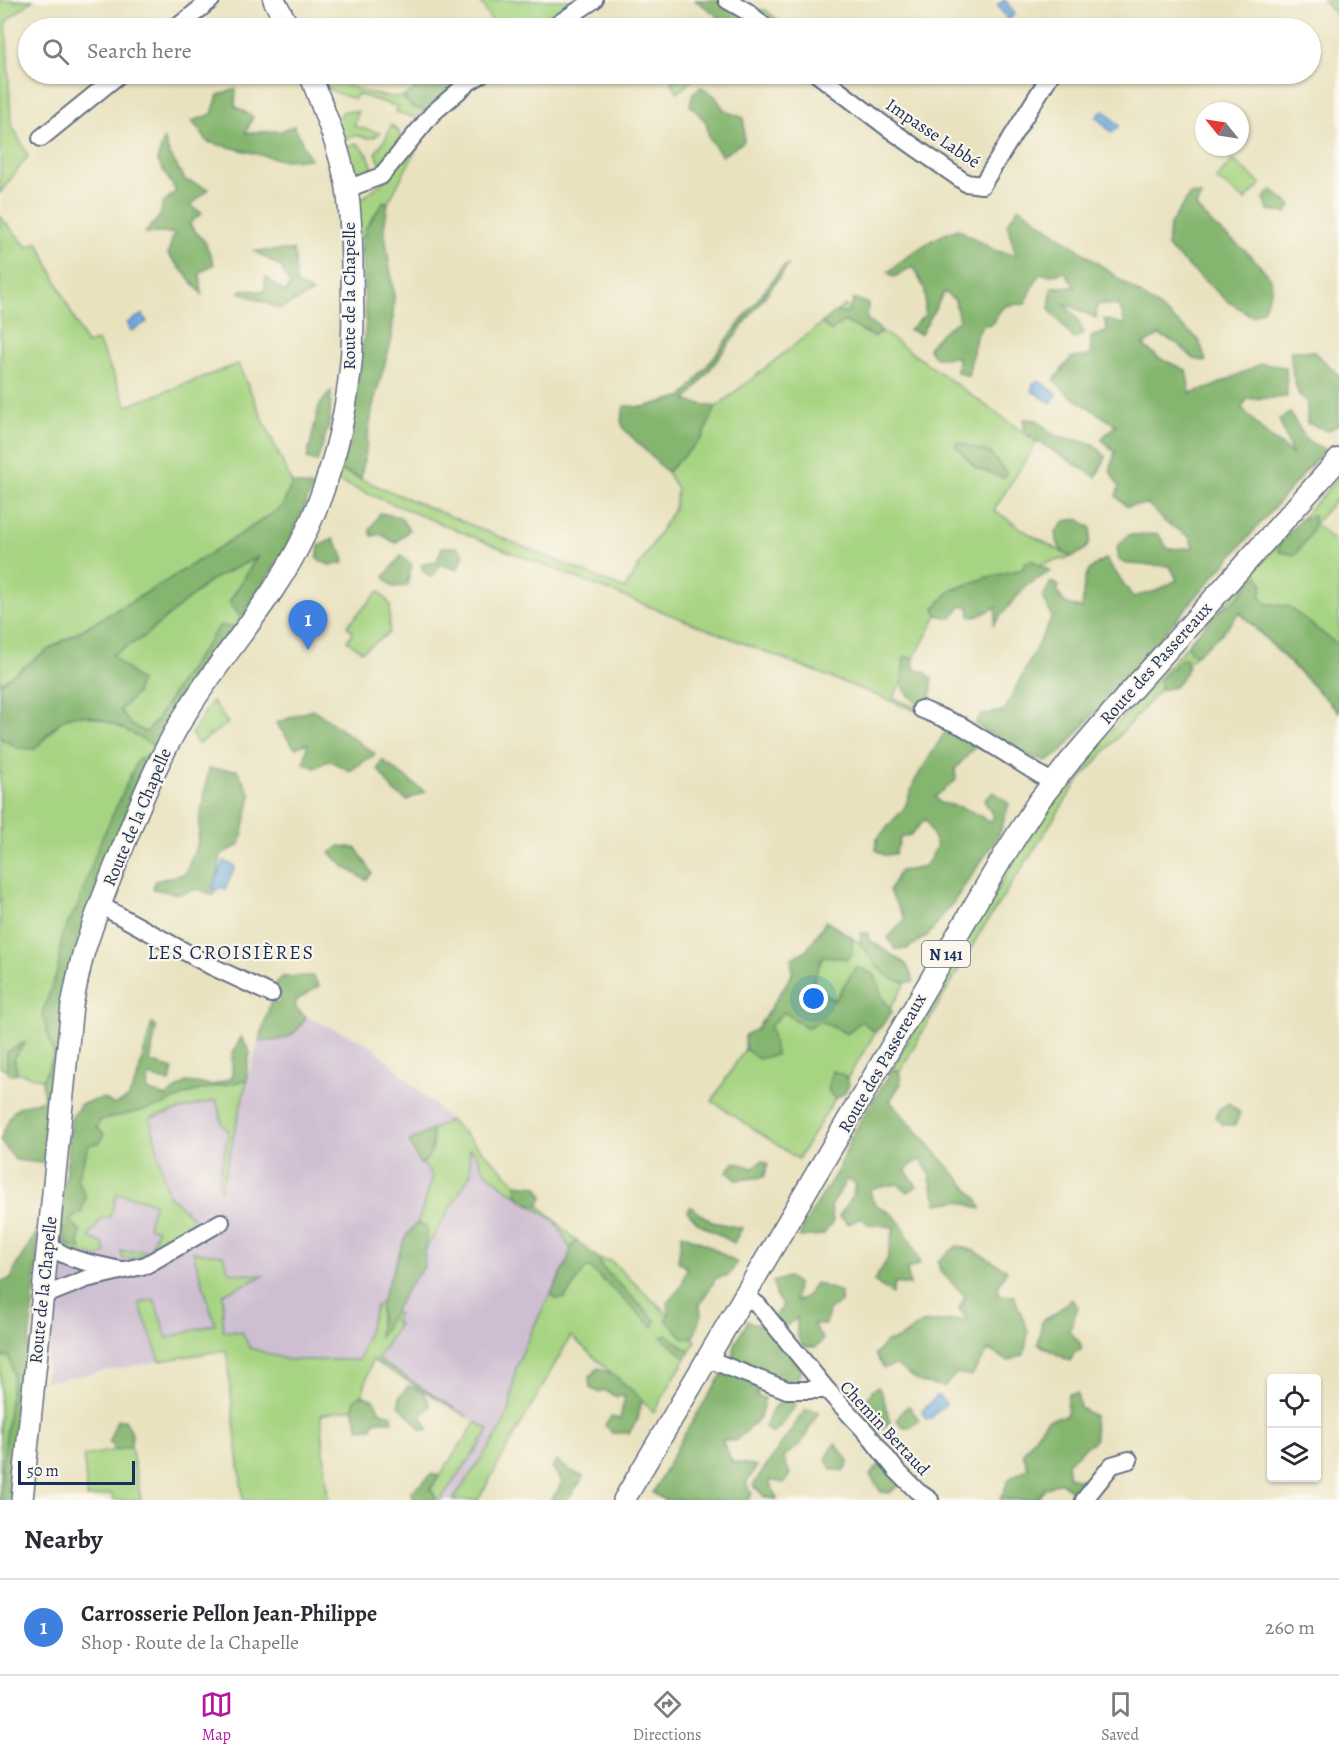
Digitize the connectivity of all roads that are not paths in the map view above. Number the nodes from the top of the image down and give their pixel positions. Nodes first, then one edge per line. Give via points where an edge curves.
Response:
1 (210, 0) edge
2 (274, 0) edge
3 (594, 0) edge
4 (726, 0) edge
5 (188, 18) edge
6 (284, 18) edge
7 (567, 18) edge
8 (755, 18) edge
9 (108, 84) edge
10 (314, 84) edge
11 (467, 84) edge
12 (830, 84) edge
13 (1045, 84) edge
14 (41, 138) dead end
15 (347, 189) junction
16 (1339, 459) edge
17 (921, 709) dead end
18 (1053, 783) junction
19 (99, 904) junction
20 (271, 994) dead end
21 (221, 1222) dead end
22 (48, 1245) junction
23 (121, 1270) junction
24 (43, 1296) junction
25 (745, 1296) junction
26 (708, 1359) junction
27 (827, 1390) junction
28 (1129, 1460) dead end
29 (22, 1500) edge
30 (624, 1500) edge
31 (930, 1500) edge
32 (1084, 1500) edge

1 - 5 street
2 - 6 main road
3 - 7 street
4 - 8 street
9 - 14 street
10 - 15 main road, Route de la Chapelle via 337,147
11 - 15 street via 433,113 381,176
12 - 13 street, Impasse Labbé via 974,185 982,185
15 - 19 main road, Route de la Chapelle via 353,312 350,380 324,488 283,577 194,700 171,739 149,781
16 - 18 main road, Route des Passereaux / N 141 via 1127,694
17 - 18 street via 962,726
18 - 25 main road, Route des Passereaux / N 141 via 1003,857
19 - 20 street via 211,966
19 - 22 main road, Route de la Chapelle via 72,1005
21 - 23 street via 147,1265
22 - 23 street via 67,1256
22 - 24 main road, Route de la Chapelle
23 - 24 street
24 - 29 main road, Route de la Chapelle
25 - 26 main road, Route des Passereaux / N 141
25 - 27 street via 758,1305
26 - 27 street, Chemin Bertaud via 787,1390
26 - 30 main road, Route des Passereaux / N 141
27 - 31 street, Chemin Bertaud via 897,1471
28 - 32 street via 1112,1466

